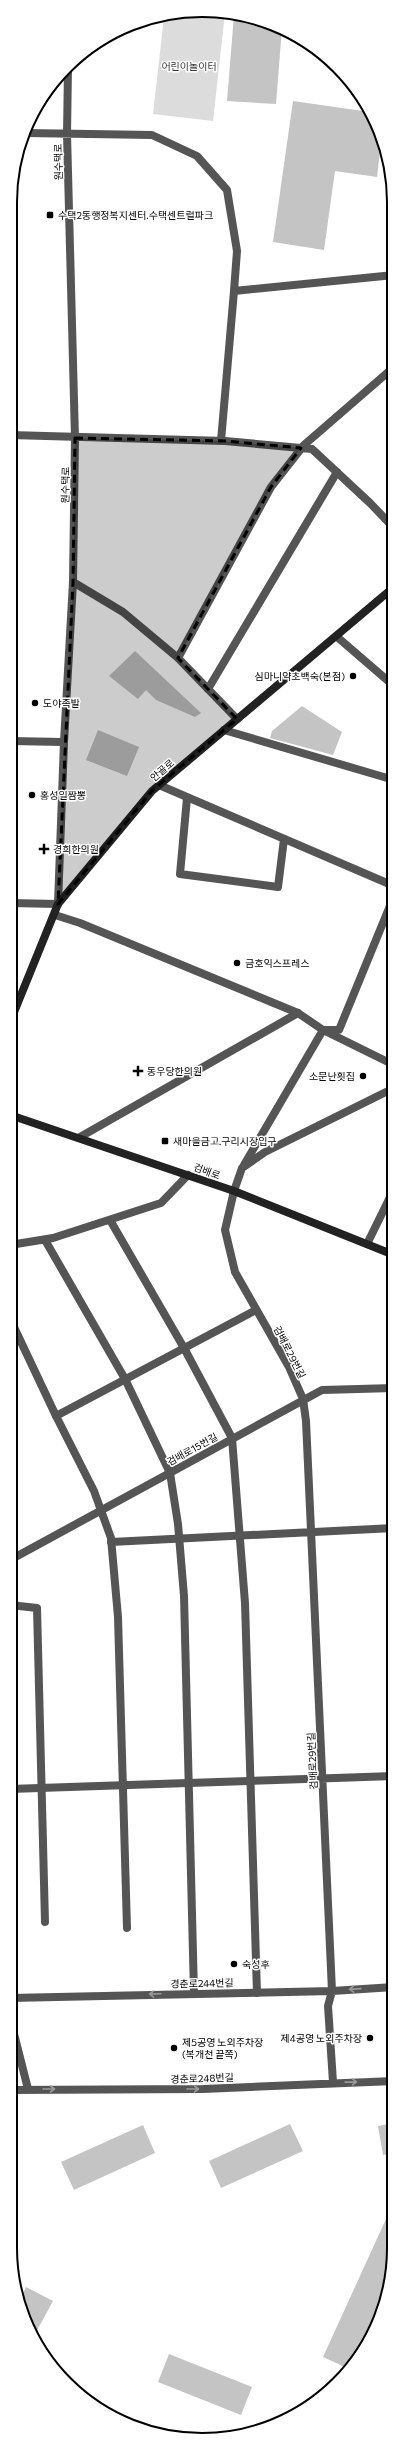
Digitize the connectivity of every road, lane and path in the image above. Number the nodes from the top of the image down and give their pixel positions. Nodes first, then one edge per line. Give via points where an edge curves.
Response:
1 (68, 74) edge
2 (30, 133) edge
3 (68, 134) junction
4 (387, 276) edge
5 (234, 291) junction
6 (387, 374) edge
7 (17, 435) edge
8 (75, 438) junction
9 (221, 441) junction
10 (301, 448) junction
11 (337, 472) junction
12 (387, 520) edge
13 (74, 582) junction
14 (387, 593) edge
15 (336, 636) junction
16 (178, 658) junction
17 (387, 680) edge
18 (208, 689) junction
19 (237, 719) junction
20 (224, 730) junction
21 (17, 741) edge
22 (64, 742) junction
23 (387, 778) edge
24 (159, 785) junction
25 (187, 798) junction
26 (284, 839) junction
27 (387, 883) edge
28 (17, 903) edge
29 (58, 904) junction
30 (387, 913) edge
31 (56, 915) junction
32 (17, 1006) edge
33 (298, 1013) junction
34 (323, 1030) junction
35 (387, 1062) edge
36 (387, 1091) edge
37 (17, 1117) edge
38 (80, 1137) junction
39 (242, 1168) junction
40 (188, 1175) junction
41 (234, 1191) junction
42 (387, 1203) edge
43 (110, 1220) junction
44 (45, 1240) junction
45 (17, 1244) edge
46 (367, 1244) junction
47 (387, 1252) edge
48 (256, 1310) junction
49 (17, 1333) edge
50 (184, 1348) junction
51 (125, 1380) junction
52 (387, 1388) edge
53 (302, 1399) junction
54 (56, 1416) junction
55 (232, 1438) junction
56 (170, 1473) junction
57 (100, 1512) junction
58 (387, 1528) edge
59 (311, 1531) junction
60 (240, 1535) junction
61 (180, 1538) junction
62 (111, 1542) junction
63 (17, 1556) edge
64 (17, 1606) edge
65 (387, 1776) edge
66 (323, 1778) junction
67 (250, 1782) junction
68 (190, 1784) junction
69 (122, 1785) junction
70 (42, 1787) junction
71 (17, 1789) edge
72 (45, 1922) dead end
73 (126, 1928) dead end
74 (387, 1987) edge
75 (332, 1991) junction
76 (257, 1992) junction
77 (194, 1993) junction
78 (17, 1998) edge
79 (17, 2046) edge
80 (387, 2081) edge
81 (333, 2082) junction
82 (28, 2089) junction
83 (17, 2090) edge

1 - 3 street, 원수택로
2 - 3 street
3 - 5 street via 152,135 197,156 227,190 237,251
3 - 8 street, 원수택로
4 - 5 street
5 - 9 street
6 - 10 street
7 - 8 street
8 - 9 street
8 - 13 street, 원수택로
9 - 10 street
10 - 11 street via 312,449
10 - 16 street via 271,487
11 - 12 street
11 - 18 street
13 - 16 street via 123,612
13 - 22 street, 원수택로
14 - 15 street, 안골로
15 - 17 street
15 - 19 street, 안골로
16 - 18 street
18 - 19 street
19 - 20 street, 안골로
20 - 23 street
20 - 24 street, 안골로
21 - 22 street
22 - 29 street, 원수택로
24 - 25 street
24 - 29 street, 안골로
25 - 26 street
25 - 26 street via 180,874 278,887
26 - 27 street
28 - 29 street
29 - 31 street
30 - 34 street via 339,1030
31 - 32 street
31 - 33 street
33 - 34 street
33 - 38 street
34 - 35 street
34 - 39 street, 검배로29번길
36 - 39 street via 265,1152
37 - 38 street, 검배로
38 - 40 street, 검배로
39 - 41 street, 검배로29번길
40 - 41 street, 검배로
40 - 43 street via 161,1203
41 - 46 street, 검배로
41 - 48 street, 검배로29번길 via 225,1230 235,1272
42 - 46 street
43 - 44 street
43 - 50 street
44 - 45 street
44 - 51 street
46 - 47 street, 검배로
48 - 50 street
48 - 53 street, 검배로29번길 via 288,1367
49 - 54 street
50 - 51 street
50 - 55 street
51 - 54 street
51 - 56 street
52 - 53 street, 검배로15번길 via 322,1390
53 - 55 street, 검배로15번길
53 - 59 street, 검배로29번길 via 306,1421
54 - 57 street via 94,1491
55 - 56 street, 검배로15번길
55 - 60 street
56 - 57 street, 검배로15번길
56 - 61 street
57 - 62 street
57 - 63 street, 검배로15번길
58 - 59 street
59 - 60 street
59 - 66 street, 검배로29번길
60 - 61 street
60 - 67 street via 245,1603
61 - 62 street
61 - 68 street
62 - 69 street via 118,1617
64 - 70 street via 37,1608
65 - 66 street
66 - 67 street
66 - 75 street, 검배로29번길
67 - 68 street
67 - 76 street
68 - 69 street
68 - 77 street
69 - 70 street
69 - 73 street
70 - 71 street
70 - 72 street
74 -> 75 street, 경춘로244번길
75 - 76 street, 경춘로244번길
75 - 81 street, 검배로29번길 via 328,2006
76 - 77 street, 경춘로244번길
77 -> 78 street, 경춘로244번길
79 - 82 street
81 -> 80 street, 경춘로248번길
82 -> 81 street, 경춘로248번길 via 203,2090
82 - 83 street, 경춘로248번길

